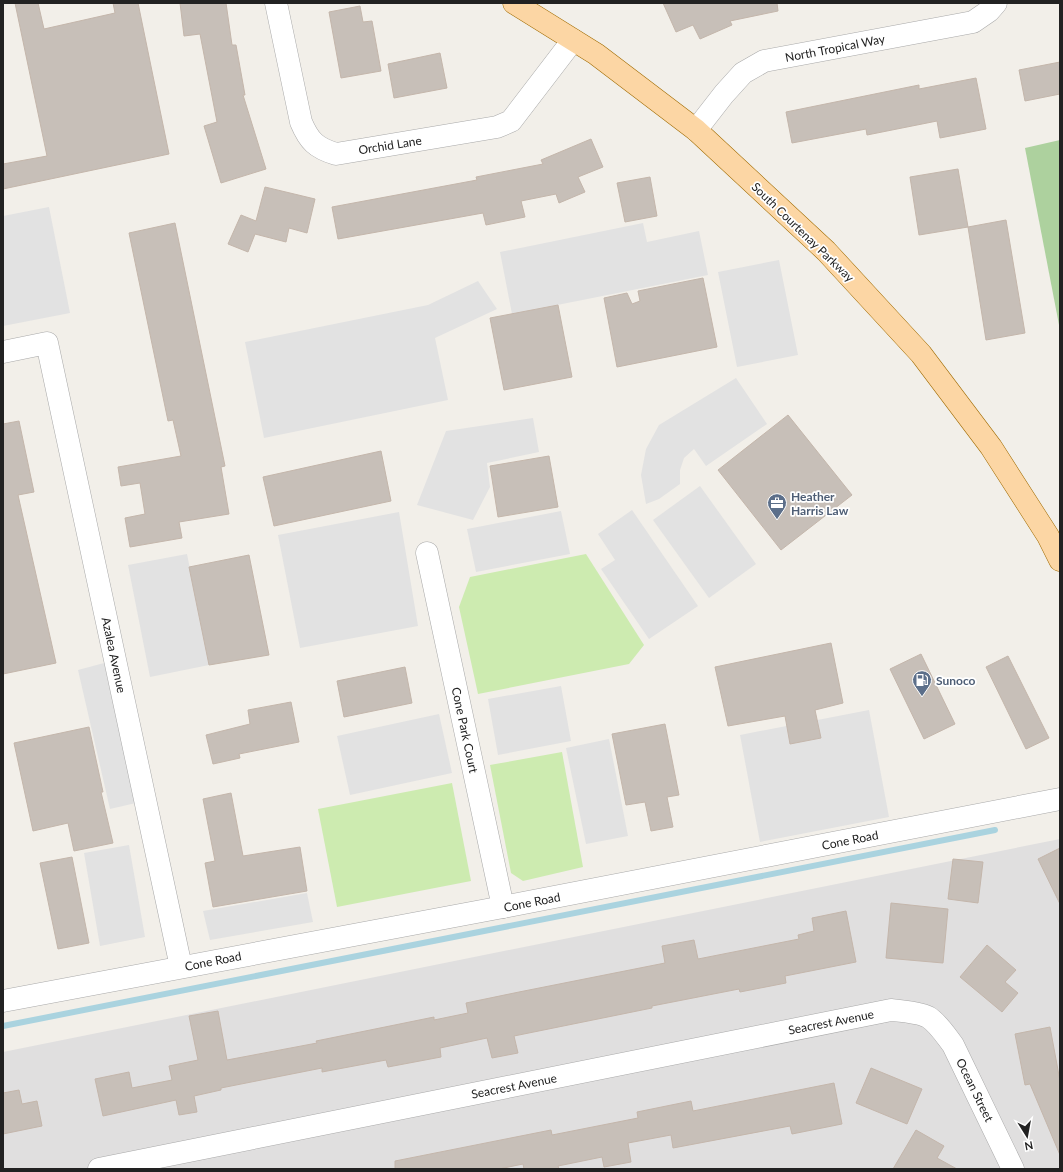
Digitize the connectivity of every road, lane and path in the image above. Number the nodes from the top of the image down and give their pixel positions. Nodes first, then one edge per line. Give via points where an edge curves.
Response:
1 (276, 3) edge
2 (514, 3) edge
3 (996, 3) edge
4 (573, 40) junction
5 (696, 130) junction
6 (3, 352) edge
7 (427, 553) dead end
8 (1060, 560) edge
9 (1060, 799) edge
10 (503, 907) junction
11 (181, 967) junction
12 (3, 1001) edge
13 (928, 1017) joint
14 (99, 1169) edge
15 (1013, 1169) edge

1 - 4 street, Orchid Lane via 301,122 306,134 316,144 323,150 336,154 497,127 511,121
2 - 4 main road, South Courtenay Parkway
3 - 5 street, North Tropical Way via 973,22 764,61 743,73
4 - 5 main road, South Courtenay Parkway via 596,54
5 - 8 main road, South Courtenay Parkway via 826,251 921,354 990,447 1048,536
6 - 11 street, Azalea Avenue via 47,344
7 - 10 street, Cone Park Court
9 - 10 street, Cone Road
10 - 11 street, Cone Road
11 - 12 street, Cone Road
13 - 14 street, Seacrest Avenue via 891,1010
13 - 15 street, Ocean Street via 953,1045

